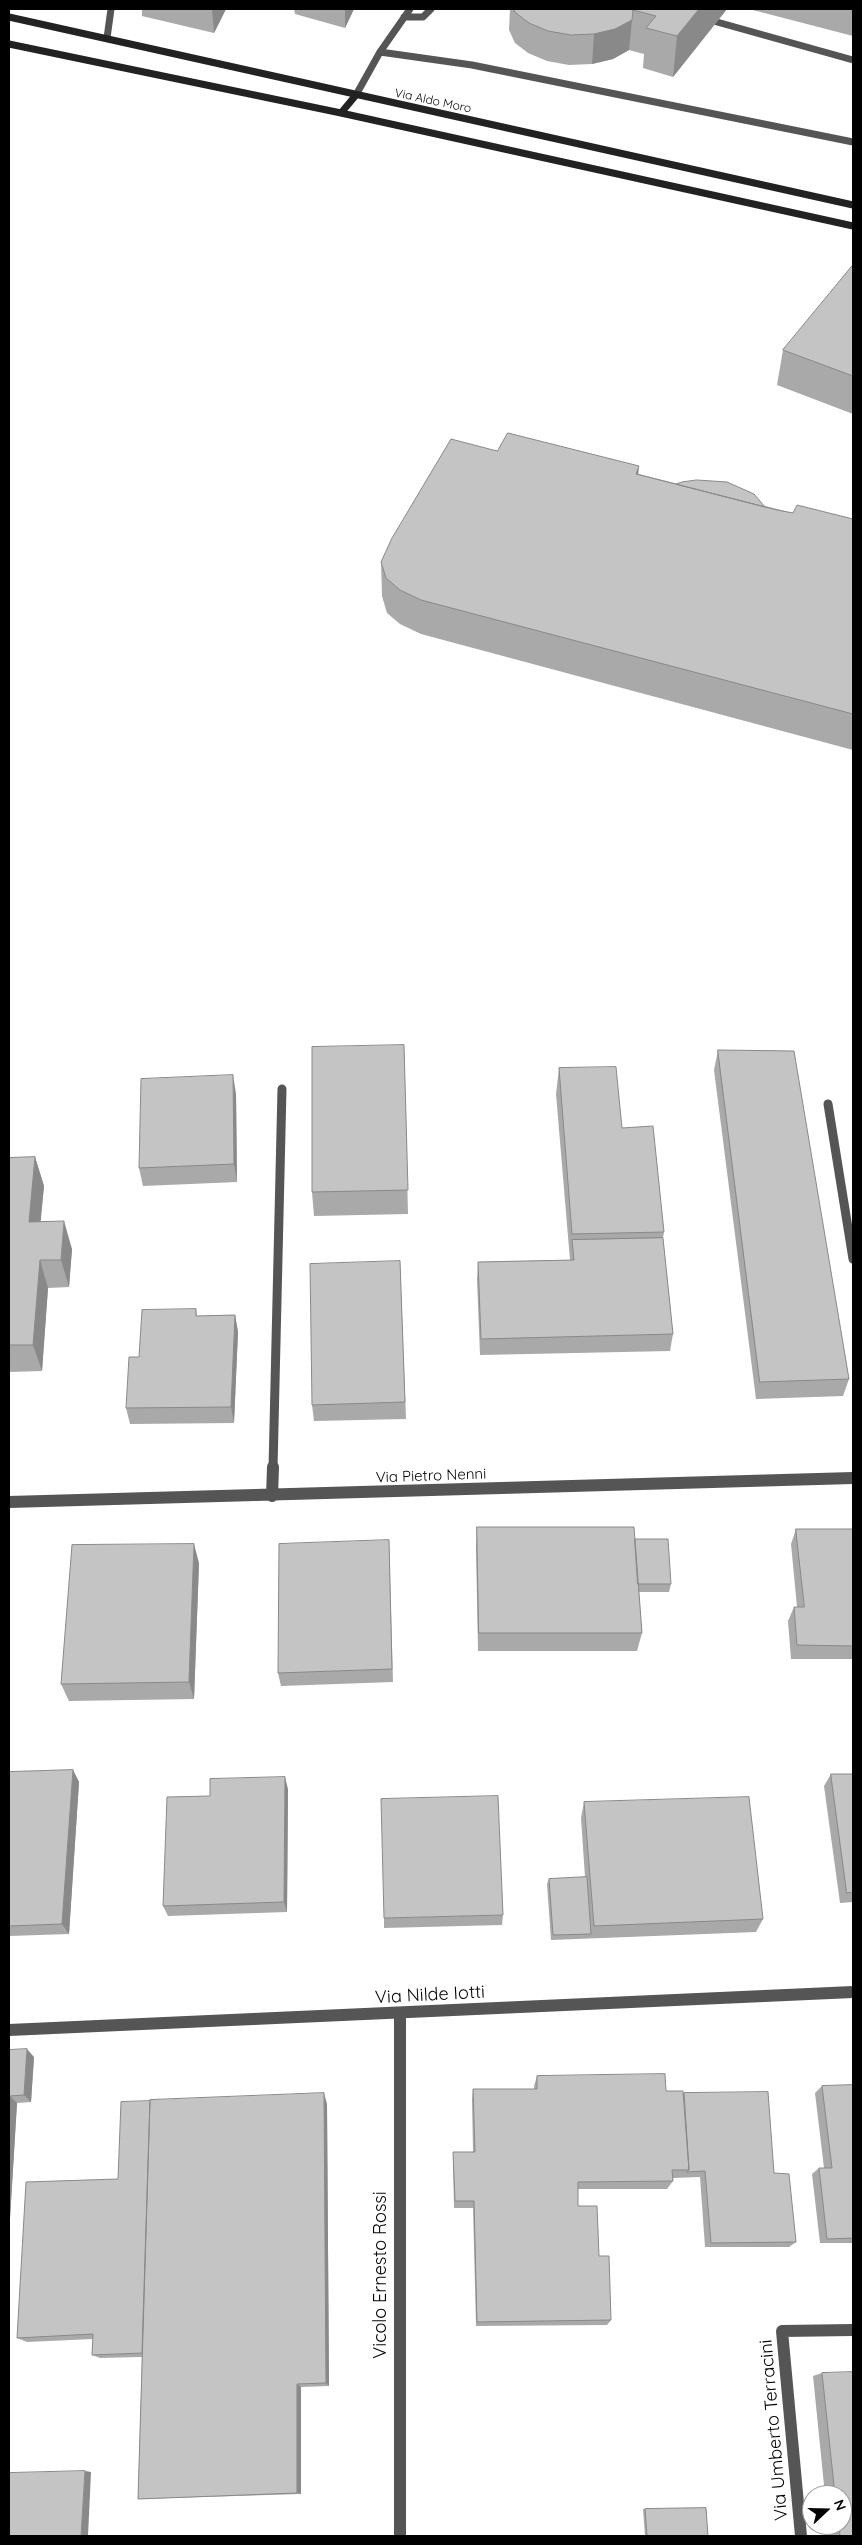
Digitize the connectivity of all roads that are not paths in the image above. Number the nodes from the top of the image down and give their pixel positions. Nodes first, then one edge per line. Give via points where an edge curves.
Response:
1 (111, 9) edge
2 (410, 9) edge
3 (430, 9) edge
4 (9, 17) edge
5 (404, 17) junction
6 (717, 22) dead end
7 (107, 38) junction
8 (9, 44) edge
9 (380, 52) junction
10 (853, 60) edge
11 (356, 95) junction
12 (341, 113) junction
13 (853, 142) edge
14 (853, 205) edge
15 (853, 226) edge
16 (282, 1089) dead end
17 (828, 1104) dead end
18 (853, 1259) edge
19 (853, 1478) edge
20 (272, 1496) junction
21 (9, 1502) edge
22 (853, 1992) edge
23 (400, 2014) junction
24 (9, 2030) edge
25 (853, 2330) edge
26 (400, 2536) edge
27 (801, 2536) edge

1 - 7 street
2 - 5 street
3 - 5 street via 423,17
4 - 7 street, Via Aldo Moro
5 - 9 street
6 - 10 street
7 - 11 street, Via Aldo Moro
8 - 12 street
9 - 11 street
9 - 13 street via 472,65
11 - 12 street
11 - 14 street, Via Aldo Moro
12 - 15 street
16 - 20 street
17 - 18 street
19 - 20 street, Via Pietro Nenni
20 - 21 street, Via Pietro Nenni
22 - 23 street, Via Nilde Iotti
23 - 24 street, Via Nilde Iotti
23 - 26 street, Vicolo Ernesto Rossi
25 - 27 street, Via Umberto Terracini via 782,2330

